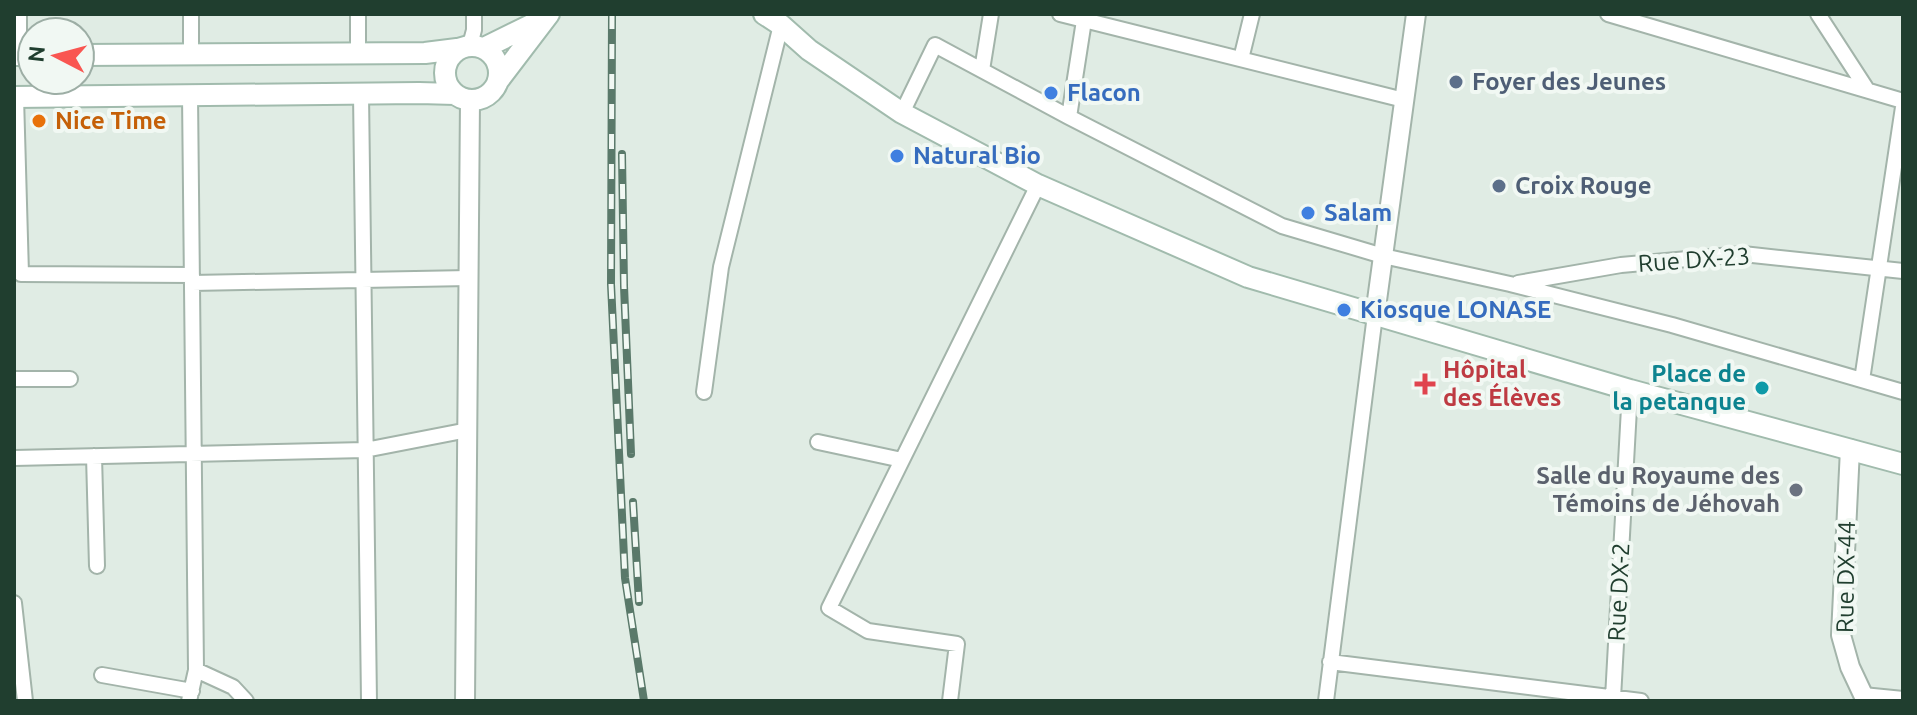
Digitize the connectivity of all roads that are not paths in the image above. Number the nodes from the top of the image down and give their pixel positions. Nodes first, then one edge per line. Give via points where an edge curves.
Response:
1 (191, 14) edge
2 (358, 14) edge
3 (474, 14) edge
4 (991, 14) edge
5 (1060, 14) edge
6 (1252, 14) edge
7 (1416, 14) edge
8 (1608, 14) edge
9 (1818, 14) edge
10 (548, 16) edge
11 (1085, 17) edge
12 (772, 20) edge
13 (471, 47) junction
14 (358, 53) junction
15 (191, 54) junction
16 (96, 55) edge
17 (1241, 59) junction
18 (982, 70) junction
19 (498, 81) junction
20 (1866, 88) junction
21 (361, 94) junction
22 (190, 95) junction
23 (15, 97) edge
24 (462, 97) junction
25 (1404, 100) junction
26 (1903, 101) edge
27 (1903, 107) edge
28 (902, 113) junction
29 (1069, 117) junction
30 (1038, 185) junction
31 (1383, 256) junction
32 (1879, 268) junction
33 (1903, 271) edge
34 (469, 278) junction
35 (192, 279) junction
36 (363, 281) junction
37 (1510, 284) junction
38 (1375, 315) junction
39 (14, 379) edge
40 (70, 379) dead end
41 (1862, 380) junction
42 (1630, 390) junction
43 (704, 392) dead end
44 (1903, 392) edge
45 (468, 430) junction
46 (818, 442) dead end
47 (1850, 449) junction
48 (365, 450) junction
49 (194, 454) junction
50 (94, 456) junction
51 (14, 458) edge
52 (902, 460) junction
53 (1903, 464) edge
54 (97, 566) dead end
55 (14, 603) edge
56 (1330, 662) junction
57 (196, 670) junction
58 (102, 675) dead end
59 (190, 696) edge
60 (1613, 698) junction
61 (1865, 698) edge
62 (1903, 699) edge
63 (25, 701) edge
64 (246, 701) edge
65 (369, 701) edge
66 (465, 701) edge
67 (950, 701) edge
68 (1326, 701) edge
69 (1641, 701) edge

1 - 15 street
2 - 14 street
3 - 13 street
4 - 18 street
5 - 11 street
6 - 17 street
7 - 25 street
8 - 20 street
9 - 20 street
10 - 13 main road via 507,38
10 - 19 main road
11 - 17 street
11 - 29 street
12 - 28 main road
12 - 43 street via 748,162 721,267
13 - 14 main road
13 - 19 main road via 491,52 499,66
13 - 24 main road via 446,63 445,80
14 - 15 main road
15 - 16 main road
17 - 25 street
18 - 28 street via 935,45
18 - 29 street
19 - 24 main road via 479,99
20 - 26 street
21 - 22 main road
21 - 24 main road
21 - 36 street
22 - 23 main road
22 - 35 street
23 - 35 street via 21,274
24 - 34 street
25 - 31 street
27 - 32 street
28 - 30 main road
29 - 31 street via 1282,226
30 - 38 main road via 1248,277
30 - 52 street
31 - 37 street
31 - 38 street
32 - 33 street, Rue DX-23
32 - 37 street, Rue DX-23 via 1743,254 1621,265
32 - 41 street
34 - 36 street
34 - 45 street
35 - 36 street
35 - 49 street
36 - 48 street
37 - 41 street
38 - 42 main road
38 - 56 street
39 - 40 street
41 - 44 street
42 - 47 main road
42 - 60 street, Rue DX-2
45 - 48 street
45 - 66 street
46 - 52 street
47 - 53 main road
47 - 61 street, Rue DX-44 via 1841,635
48 - 49 street
48 - 65 street
49 - 50 street
49 - 57 street
50 - 51 street
50 - 54 street
52 - 67 street via 829,608 868,631 957,644
55 - 63 street
56 - 60 street
56 - 68 street
57 - 59 street
57 - 64 street via 233,687
58 - 59 street
60 - 69 street
61 - 62 street

